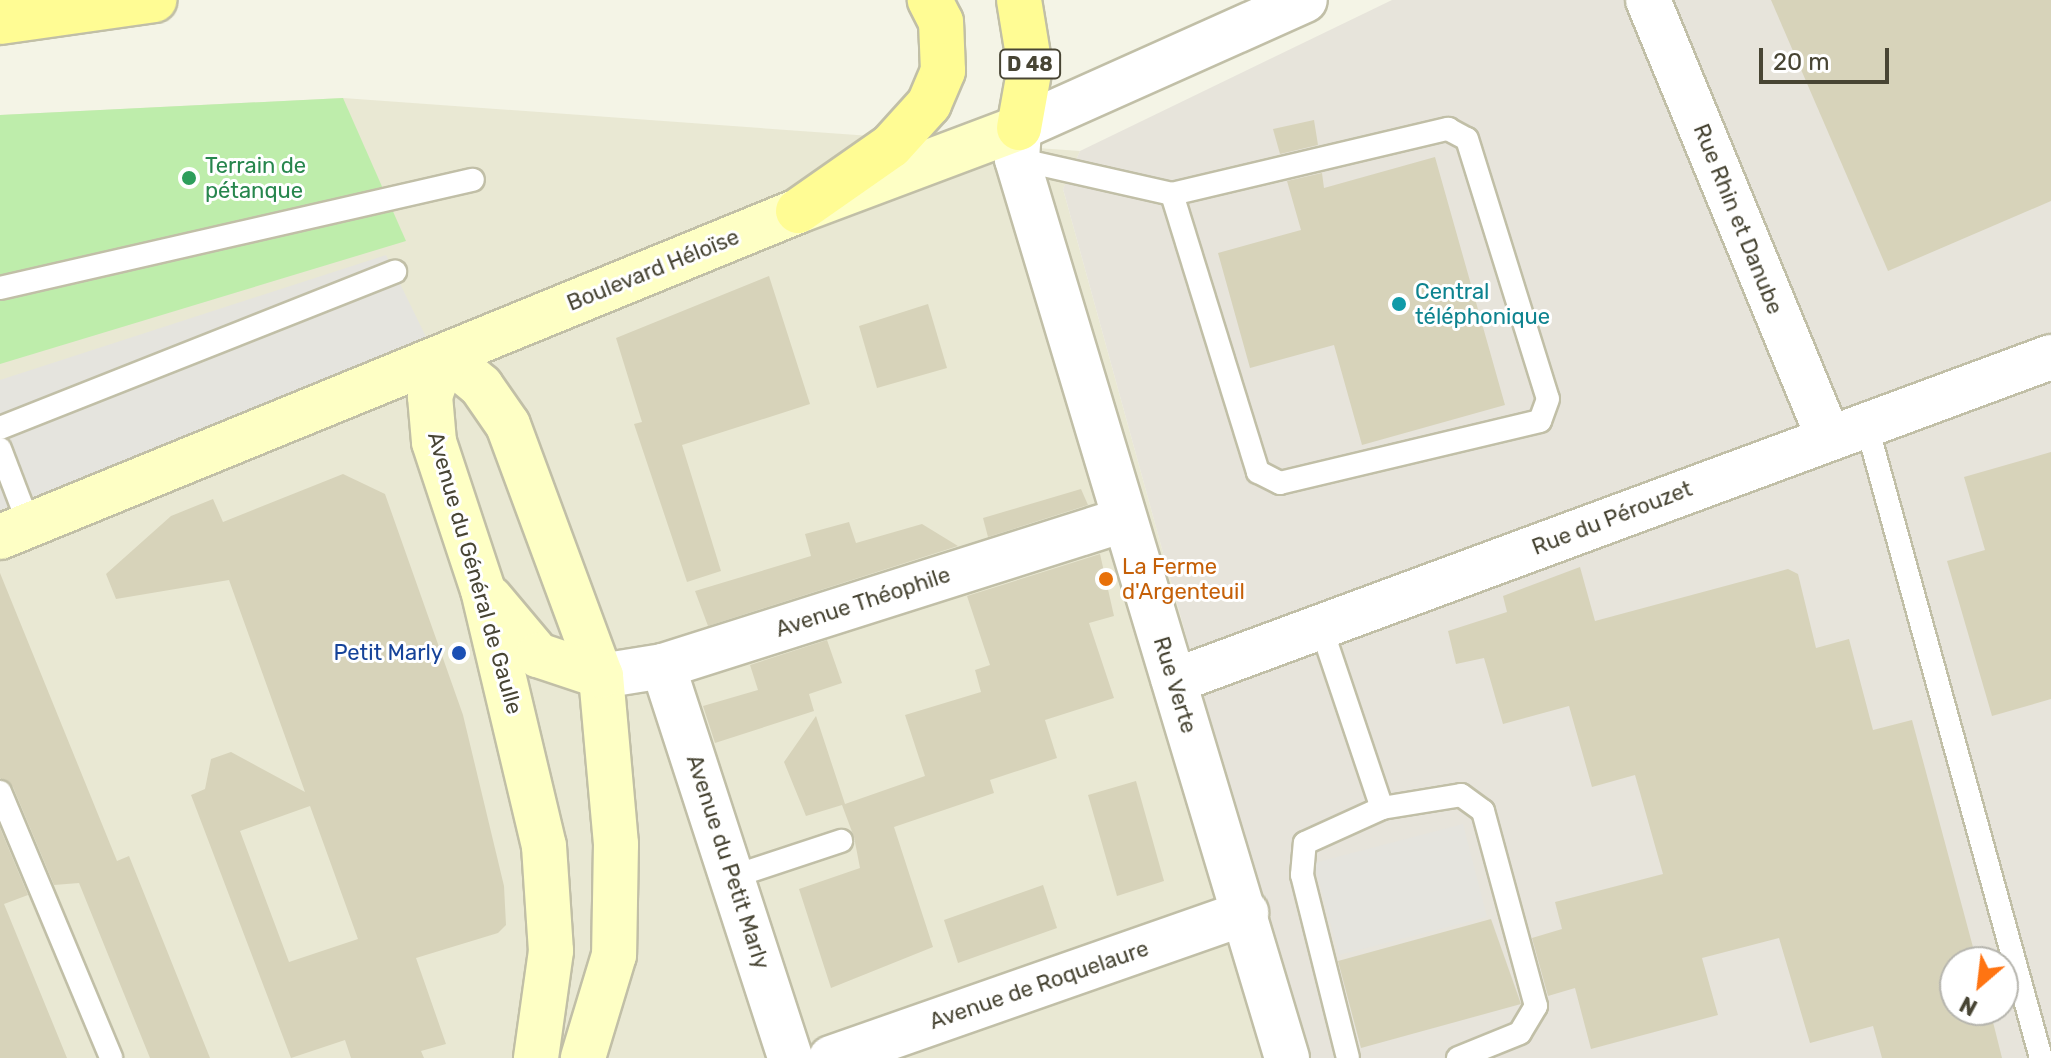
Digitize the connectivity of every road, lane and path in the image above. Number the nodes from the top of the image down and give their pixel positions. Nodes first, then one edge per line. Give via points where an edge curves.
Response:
1 (154, 0) edge
2 (930, 0) edge
3 (1019, 0) edge
4 (1305, 0) edge
5 (1648, 0) edge
6 (0, 22) edge
7 (1018, 144) junction
8 (473, 180) dead end
9 (1172, 194) junction
10 (798, 211) junction
11 (395, 272) dead end
12 (0, 288) edge
13 (445, 356) junction
14 (2051, 357) edge
15 (0, 428) edge
16 (1847, 430) junction
17 (0, 449) edge
18 (1124, 520) junction
19 (14, 531) edge
20 (483, 590) junction
21 (1321, 627) junction
22 (663, 666) junction
23 (601, 676) junction
24 (1174, 681) junction
25 (0, 792) edge
26 (1382, 808) junction
27 (841, 841) dead end
28 (732, 877) junction
29 (1246, 913) junction
30 (111, 1058) edge
31 (536, 1058) edge
32 (583, 1058) edge
33 (790, 1058) edge
34 (831, 1058) edge
35 (1287, 1058) edge
36 (1348, 1058) edge
37 (1458, 1058) edge
38 (2041, 1058) edge

1 - 6 main road
2 - 10 main road via 941,22 943,71 929,104 891,146
3 - 7 main road, D 48 via 1030,67
4 - 7 street, Boulevard Héloïse
5 - 16 street, Rue Rhin et Danube
7 - 9 lane
7 - 10 main road, Boulevard Héloïse
7 - 18 street, Rue Verte
8 - 12 lane
9 - 9 lane via 1258,472 1280,483 1540,421 1548,399 1467,139 1448,129
10 - 13 main road, Boulevard Héloïse
11 - 15 lane
13 - 19 main road, Boulevard Héloïse
13 - 20 main road, Avenue du Général de Gaulle via 430,396 434,442
13 - 23 main road via 481,386 508,425
14 - 16 street, Rue du Pérouzet
16 - 21 street, Rue du Pérouzet
16 - 38 lane
17 - 19 lane
18 - 22 street, Avenue Théophile
18 - 24 street, Rue Verte
20 - 23 main road via 538,655
20 - 31 main road, Avenue du Général de Gaulle via 544,846 551,951
21 - 24 street, Rue du Pérouzet
21 - 26 lane
22 - 23 street, Avenue Théophile
22 - 28 street, Avenue du Petit Marly
23 - 32 main road via 616,844 614,955
24 - 29 street, Rue Verte
25 - 30 lane
26 - 36 lane via 1315,833 1301,859
26 - 37 lane via 1461,795 1483,811 1536,1006 1520,1033
27 - 28 lane
28 - 33 street, Avenue du Petit Marly
29 - 34 street, Avenue de Roquelaure
29 - 35 street, Rue Verte

